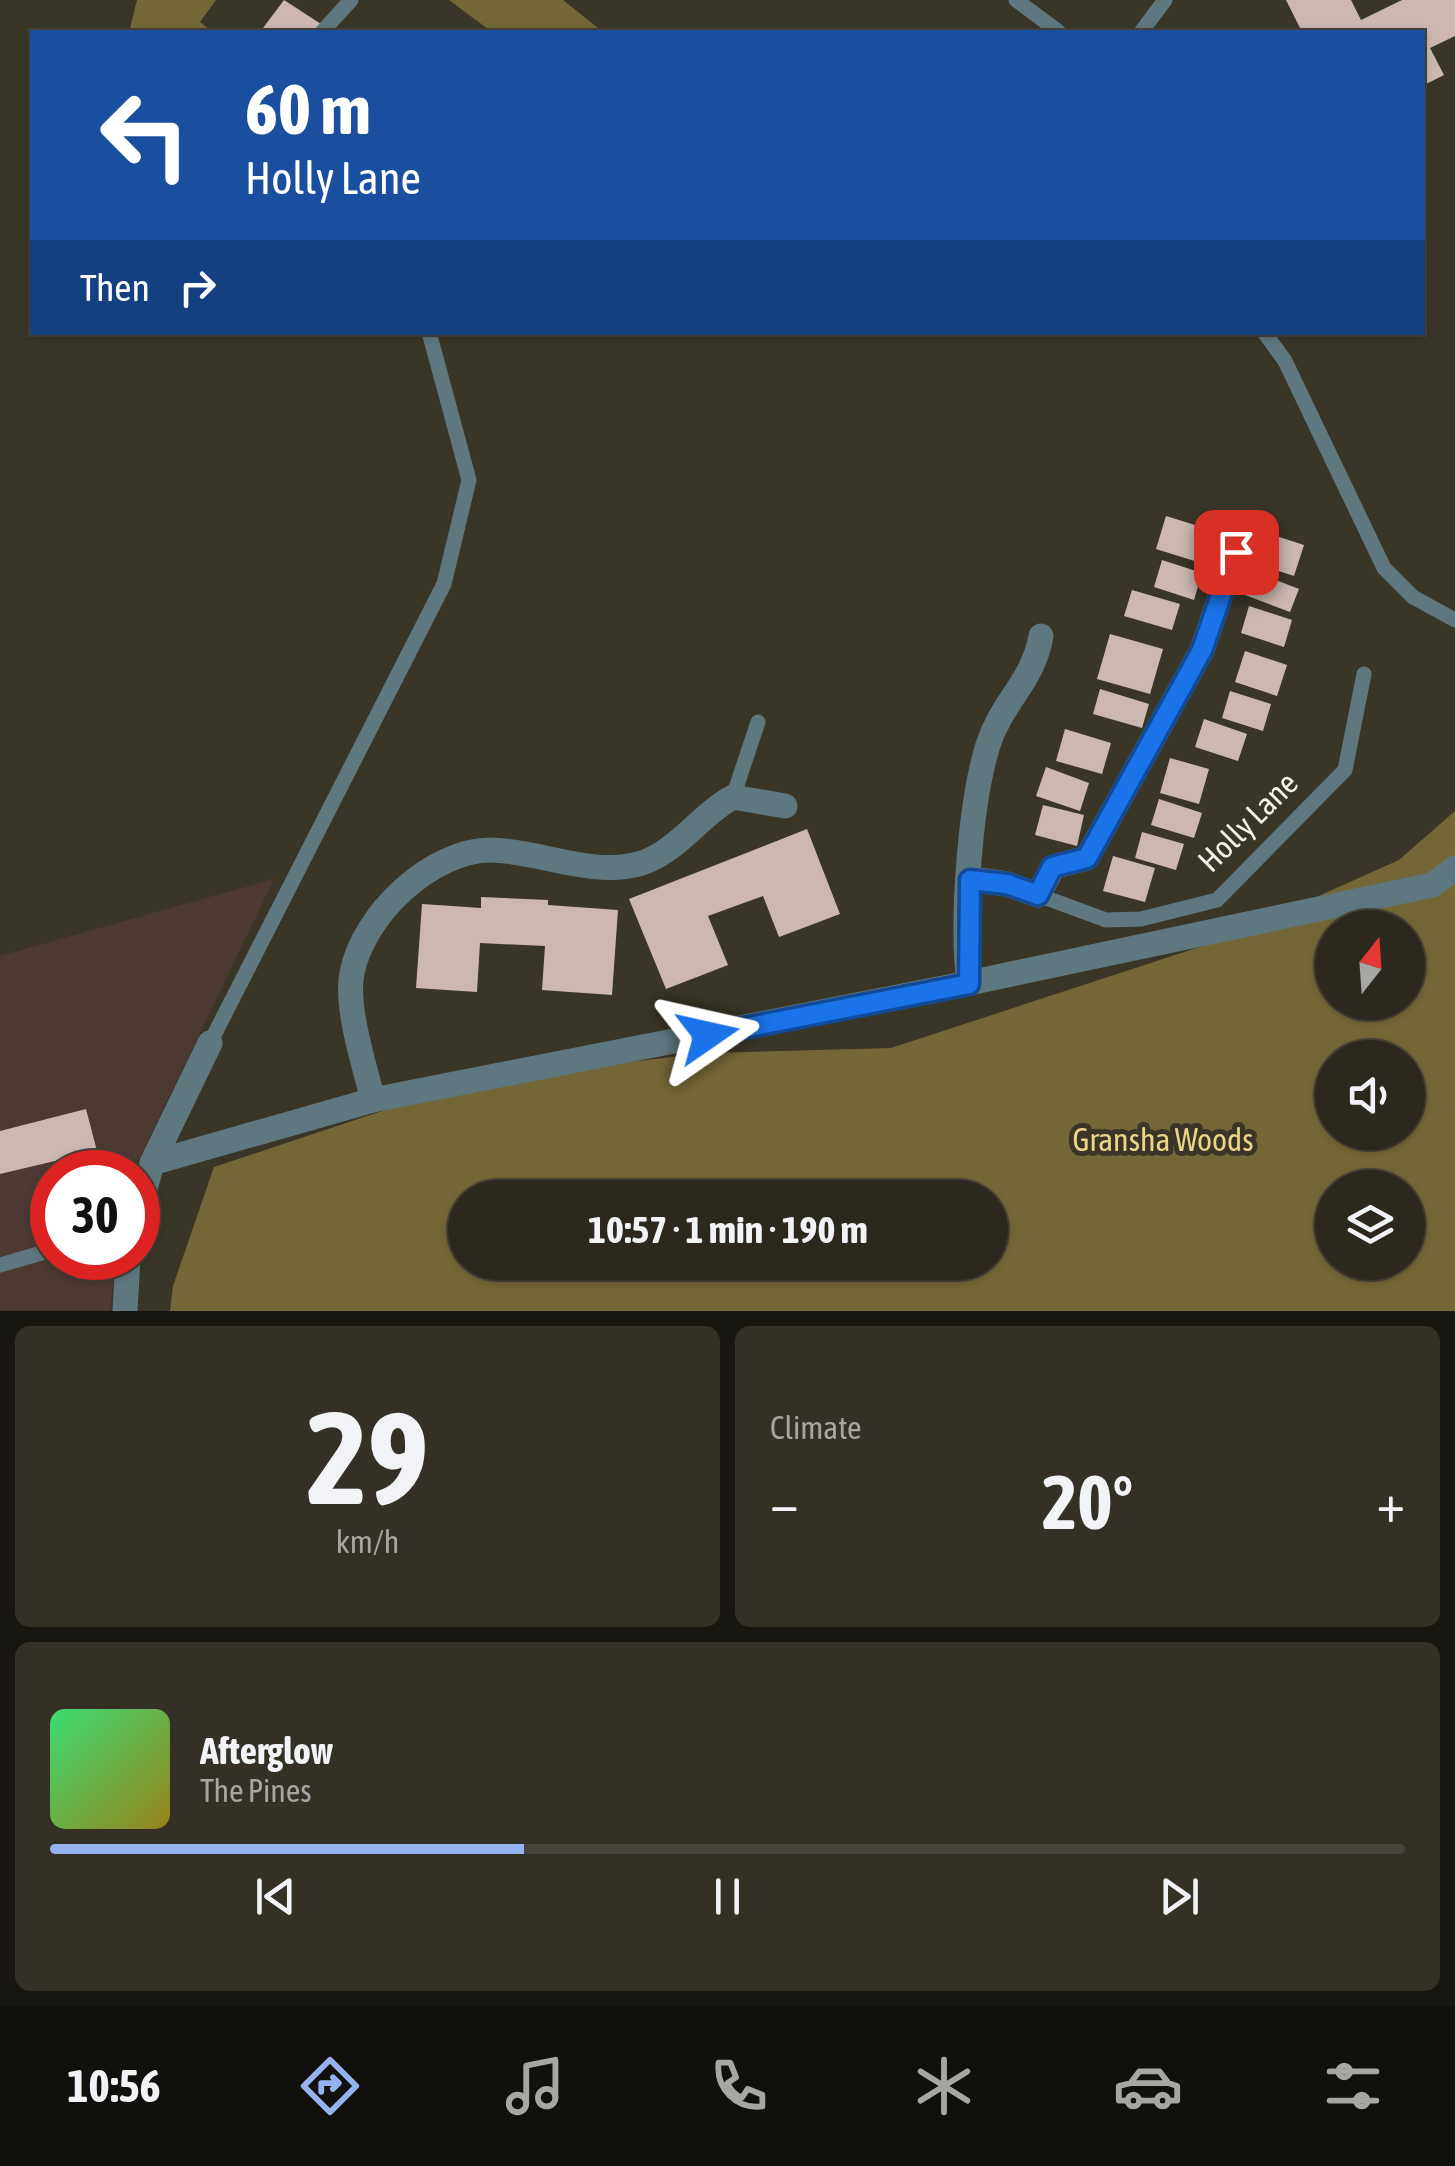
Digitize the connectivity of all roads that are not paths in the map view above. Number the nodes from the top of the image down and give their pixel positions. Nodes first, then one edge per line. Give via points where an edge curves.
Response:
1 (351, 0) edge
2 (1016, 0) edge
3 (1165, 0) edge
4 (324, 30) edge
5 (1057, 30) edge
6 (1142, 30) edge
7 (430, 335) edge
8 (1266, 335) edge
9 (1236, 552) dead end
10 (1455, 620) edge
11 (1041, 636) dead end
12 (1364, 674) dead end
13 (758, 722) dead end
14 (734, 797) junction
15 (785, 806) dead end
16 (1455, 868) edge
17 (970, 880) junction
18 (1038, 895) junction
19 (969, 984) junction
20 (210, 1043) joint
21 (373, 1100) junction
22 (158, 1150) edge
23 (160, 1161) edge
24 (30, 1256) edge
25 (0, 1265) edge
26 (127, 1280) edge
27 (125, 1311) edge

1 - 4 lane
2 - 5 lane
3 - 6 lane
7 - 20 lane via 469,480 444,584
8 - 10 lane via 1285,361 1384,568 1413,597
9 - 18 street via 1202,650 1100,841 1087,858 1052,867
11 - 17 street via 1036,663 988,744
12 - 18 lane, Holly Lane via 1344,770 1217,900 1141,920 1106,920
13 - 14 lane
14 - 15 street
14 - 21 street via 643,862 590,866 486,850 434,865 370,929 351,974
16 - 19 street via 1432,885
17 - 18 street, Holly Lane
17 - 19 street
19 - 21 street
20 - 22 street
21 - 23 street
24 - 25 lane
26 - 27 street

